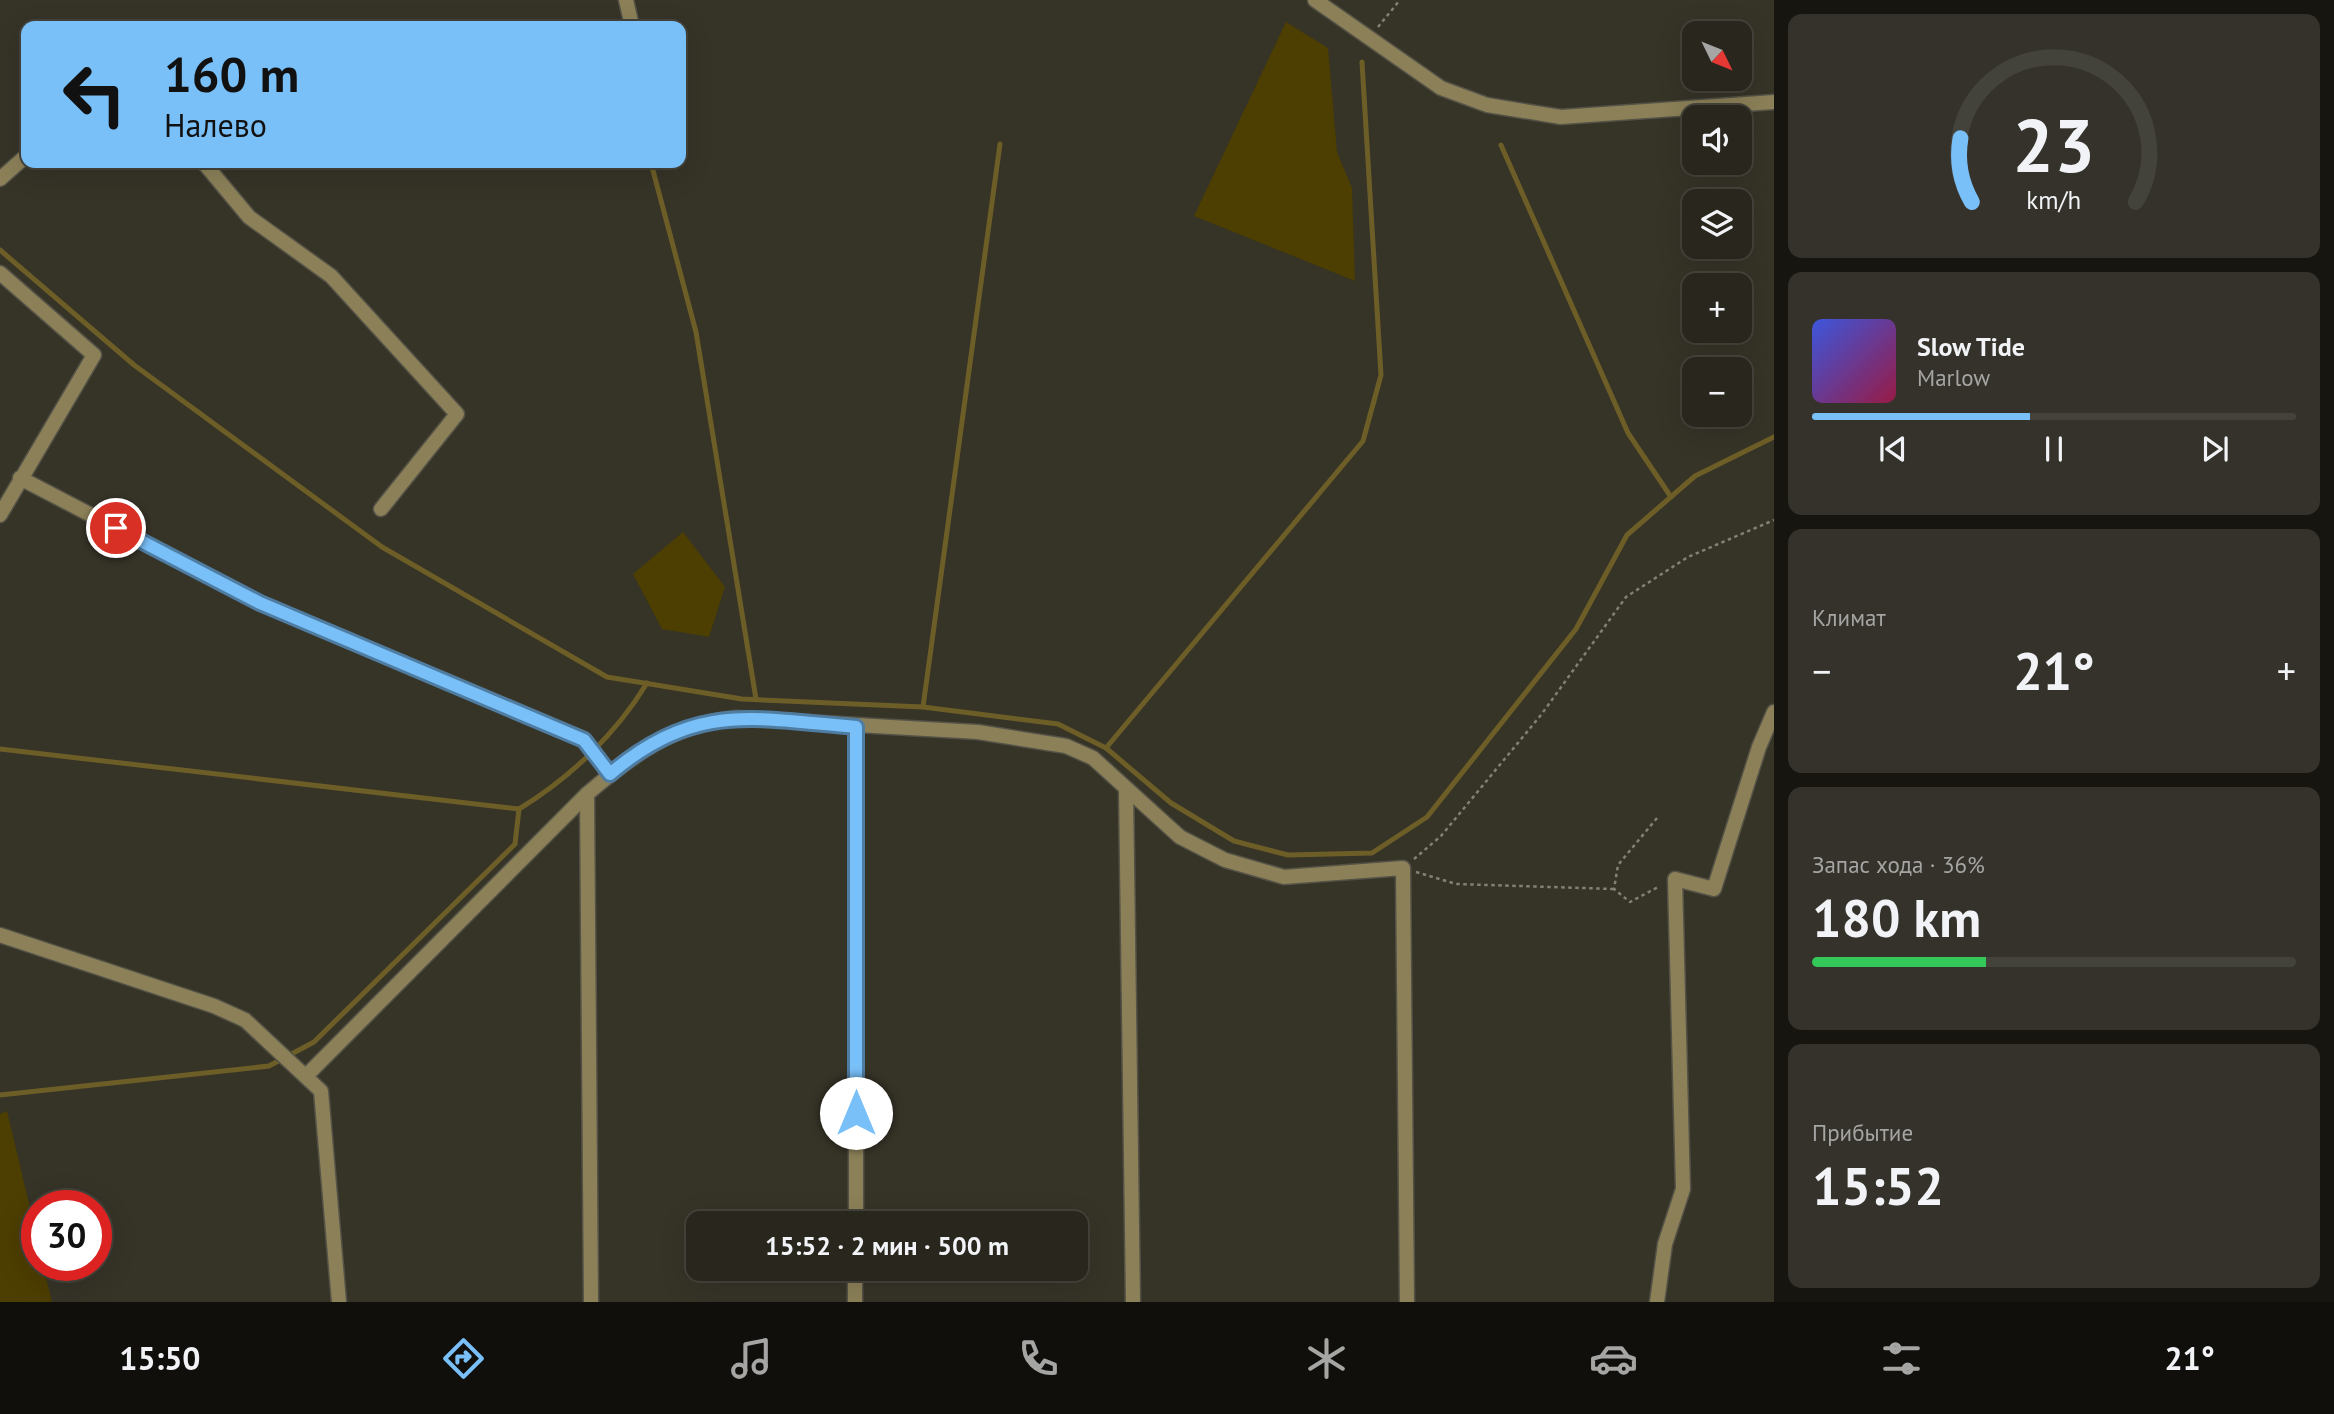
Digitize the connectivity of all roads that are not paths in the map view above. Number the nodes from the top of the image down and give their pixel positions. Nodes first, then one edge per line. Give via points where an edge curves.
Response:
1 (626, 0) edge
2 (1315, 0) edge
3 (631, 21) edge
4 (1774, 102) edge
5 (21, 160) edge
6 (208, 168) edge
7 (0, 179) edge
8 (0, 273) edge
9 (20, 478) junction
10 (381, 509) dead end
11 (0, 515) edge
12 (1774, 712) edge
13 (856, 727) junction
14 (610, 774) junction
15 (1126, 789) junction
16 (587, 794) junction
17 (0, 935) edge
18 (306, 1076) junction
19 (856, 1211) edge
20 (855, 1281) edge
21 (339, 1302) edge
22 (591, 1302) edge
23 (855, 1302) edge
24 (1133, 1302) edge
25 (1407, 1302) edge
26 (1657, 1302) edge

1 - 3 street
2 - 4 street via 1441,88 1487,105 1561,117
5 - 7 street
6 - 10 street via 249,217 331,276 457,414
8 - 9 street via 94,355
9 - 11 street
9 - 14 street via 260,603 584,740
12 - 26 street via 1714,889 1675,879 1682,1189 1665,1244
13 - 14 street via 736,718 704,722 673,732
13 - 15 street via 978,732 1066,746 1093,758
13 - 19 street
14 - 16 street
15 - 24 street
15 - 25 street via 1180,837 1225,860 1284,877 1403,869
16 - 18 street
16 - 22 street
17 - 18 street via 245,1020
18 - 21 street via 321,1091
20 - 23 street

